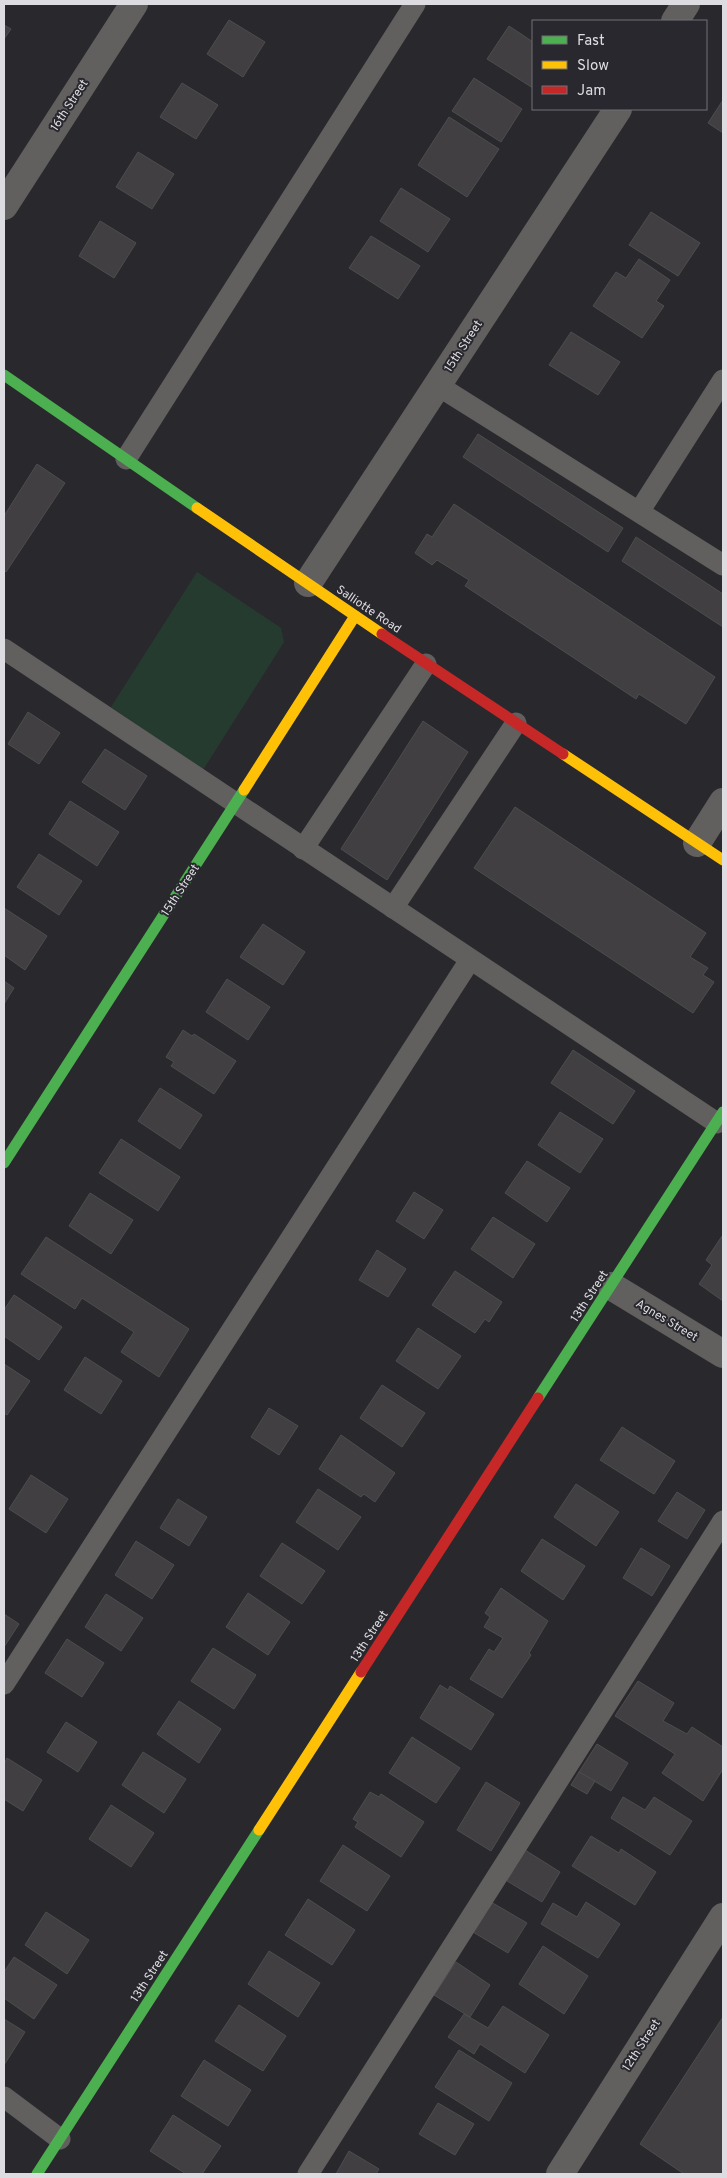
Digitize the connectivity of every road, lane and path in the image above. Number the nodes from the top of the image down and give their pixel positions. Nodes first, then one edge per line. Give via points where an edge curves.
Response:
1 (134, 4) edge
2 (415, 4) edge
3 (686, 4) edge
4 (676, 20) edge
5 (617, 110) edge
6 (4, 206) edge
7 (4, 375) edge
8 (723, 380) edge
9 (437, 385) junction
10 (126, 459) junction
11 (639, 512) junction
12 (723, 565) edge
13 (308, 584) junction
14 (355, 616) junction
15 (4, 649) edge
16 (426, 664) junction
17 (516, 724) junction
18 (723, 802) edge
19 (234, 804) junction
20 (697, 843) junction
21 (303, 849) junction
22 (723, 860) edge
23 (393, 908) junction
24 (470, 960) junction
25 (720, 1118) edge
26 (4, 1162) edge
27 (611, 1286) junction
28 (723, 1354) edge
29 (723, 1521) edge
30 (4, 1684) edge
31 (723, 1917) edge
32 (4, 2097) edge
33 (60, 2139) junction
34 (37, 2174) edge
35 (308, 2174) edge
36 (560, 2174) edge

1 - 6 street, 16th Street
2 - 10 lane
3 - 4 street
5 - 9 street, 15th Street
7 - 10 street, Salliotte Road
8 - 11 lane
9 - 11 lane
9 - 13 street, 15th Street
10 - 13 street, Salliotte Road
11 - 12 lane
13 - 14 street, Salliotte Road
14 - 16 street, Salliotte Road
14 - 19 street, 15th Street
15 - 19 lane
16 - 17 street, Salliotte Road
16 - 21 lane
17 - 20 street, Salliotte Road
17 - 23 lane
18 - 20 street
19 - 21 lane
19 - 26 street, 15th Street
20 - 22 street, Salliotte Road
21 - 23 lane
23 - 24 lane
24 - 25 lane
24 - 30 lane
25 - 27 street, 13th Street
27 - 28 street, Agnes Street
27 - 33 street, 13th Street
29 - 35 lane
31 - 36 street, 12th Street
32 - 33 lane
33 - 34 street, 13th Street

